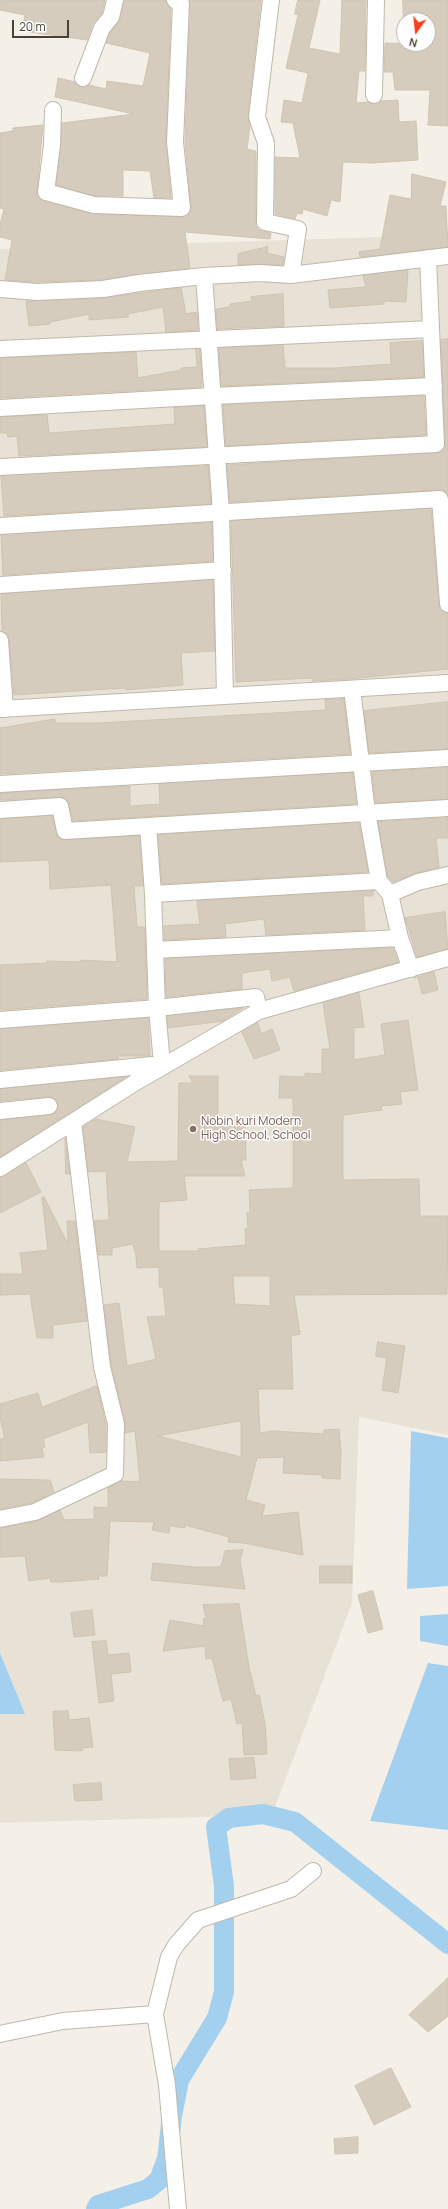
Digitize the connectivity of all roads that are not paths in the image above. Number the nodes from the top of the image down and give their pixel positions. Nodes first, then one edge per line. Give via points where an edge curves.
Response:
1 (115, 0) edge
2 (175, 0) edge
3 (271, 0) edge
4 (376, 0) edge
5 (83, 78) dead end
6 (374, 95) dead end
7 (53, 110) dead end
8 (448, 256) edge
9 (428, 258) junction
10 (291, 275) junction
11 (204, 276) junction
12 (0, 289) edge
13 (431, 329) junction
14 (209, 340) junction
15 (0, 349) edge
16 (434, 386) junction
17 (212, 396) junction
18 (0, 408) edge
19 (217, 455) junction
20 (0, 466) edge
21 (221, 512) junction
22 (0, 526) edge
23 (222, 570) junction
24 (0, 585) edge
25 (448, 604) edge
26 (0, 640) edge
27 (448, 683) edge
28 (352, 689) junction
29 (225, 696) junction
30 (2, 709) edge
31 (448, 758) edge
32 (361, 764) junction
33 (0, 784) edge
34 (448, 808) edge
35 (0, 810) edge
36 (367, 812) junction
37 (148, 826) junction
38 (448, 875) edge
39 (379, 881) junction
40 (153, 894) junction
41 (390, 894) junction
42 (400, 938) junction
43 (155, 950) junction
44 (448, 958) edge
45 (411, 969) junction
46 (157, 1008) junction
47 (259, 1011) junction
48 (0, 1020) edge
49 (160, 1066) junction
50 (0, 1080) edge
51 (49, 1106) dead end
52 (0, 1111) edge
53 (73, 1122) junction
54 (0, 1168) edge
55 (0, 1519) edge
56 (313, 1871) dead end
57 (155, 2014) junction
58 (0, 2034) edge
59 (178, 2209) edge

1 - 5 street via 111,17 102,28
2 - 7 street via 181,4 175,142 182,208 94,204 46,192
3 - 10 street via 257,117 266,143 265,222 298,229
4 - 6 street
8 - 9 street
9 - 10 street
9 - 13 street
10 - 11 street via 260,273
11 - 12 street via 80,291 37,292
11 - 14 street
13 - 14 street
13 - 16 street
14 - 15 street
14 - 17 street
16 - 17 street
16 - 19 street via 436,444
17 - 18 street
17 - 19 street
19 - 20 street
19 - 21 street
21 - 22 street
21 - 23 street
21 - 25 street via 440,499
23 - 24 street
23 - 29 street
26 - 30 street
27 - 28 street
28 - 29 street
28 - 32 street
29 - 30 street
31 - 32 street
32 - 33 street
32 - 36 street
34 - 36 street via 415,812
35 - 37 street via 60,806 65,831
36 - 37 street
36 - 39 street
37 - 40 street
38 - 41 street via 418,882
39 - 40 street
39 - 41 street
40 - 43 street
41 - 42 street
42 - 43 street
42 - 45 street
43 - 46 street
44 - 45 street
45 - 47 street
46 - 47 street via 256,996
46 - 48 street
46 - 49 street
47 - 49 street
49 - 50 street
49 - 53 street
51 - 52 street
53 - 54 street
53 - 55 street via 102,1367 116,1424 115,1474 35,1512
56 - 57 street via 291,1889 198,1920 169,1957
57 - 58 street via 64,2021
57 - 59 street via 167,2085

